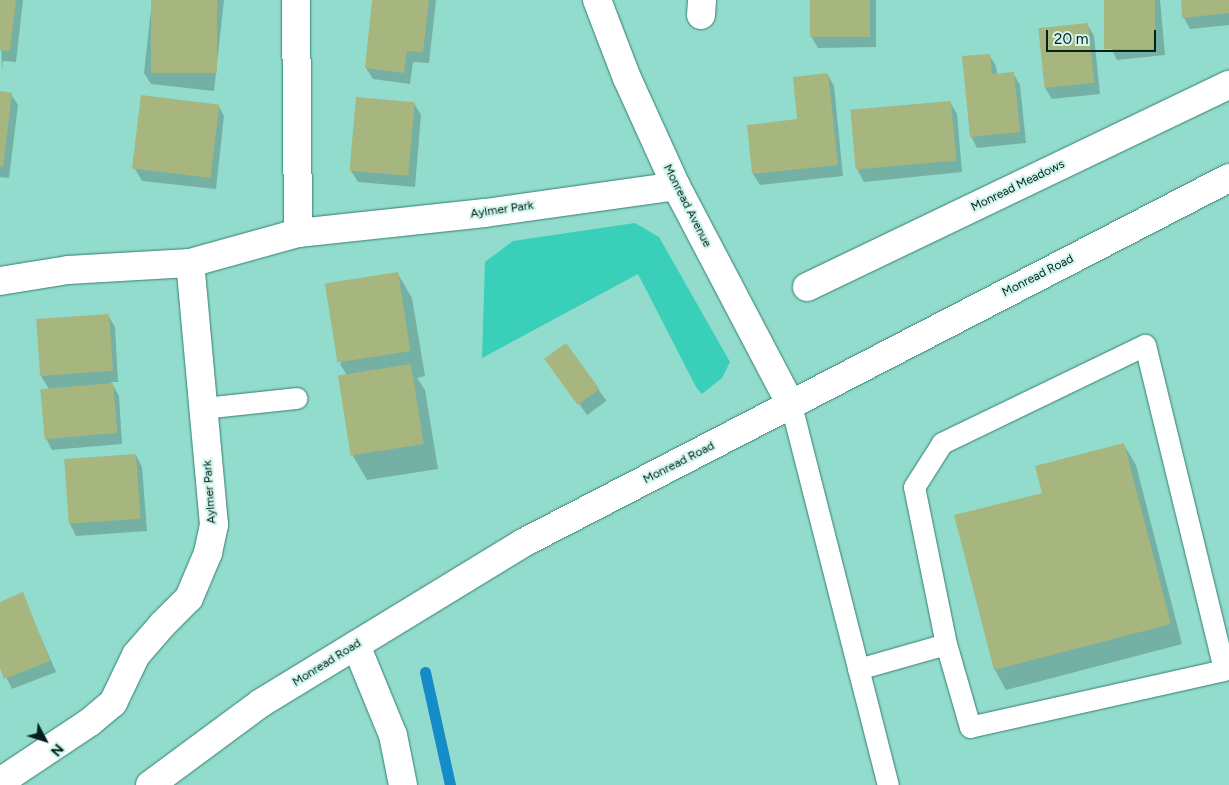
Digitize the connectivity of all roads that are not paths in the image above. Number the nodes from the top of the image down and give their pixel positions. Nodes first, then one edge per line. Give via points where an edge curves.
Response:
1 (296, 0) edge
2 (597, 0) edge
3 (1229, 85) edge
4 (1229, 178) edge
5 (676, 186) junction
6 (298, 233) junction
7 (190, 263) junction
8 (0, 281) edge
9 (807, 286) dead end
10 (296, 398) dead end
11 (791, 405) junction
12 (203, 408) junction
13 (946, 644) junction
14 (356, 645) junction
15 (858, 669) junction
16 (0, 782) edge
17 (150, 785) edge
18 (403, 785) edge
19 (888, 785) edge

1 - 6 street
2 - 5 street, Monread Avenue via 627,78
3 - 9 street, Monread Meadows
4 - 11 street, Monread Road
5 - 6 street, Aylmer Park via 485,213
5 - 11 street, Monread Avenue
6 - 7 street, Aylmer Park
7 - 8 street, Aylmer Park via 68,270
7 - 12 street, Aylmer Park
10 - 12 lane
11 - 14 street, Monread Road via 523,543
11 - 15 lane
12 - 16 street, Aylmer Park via 214,525 208,553 189,598 136,655 113,703
13 - 13 lane via 914,487 942,443 1145,345 1224,670 970,728
13 - 15 lane
14 - 17 street, Monread Road via 260,703
14 - 18 street via 393,735
15 - 19 lane

